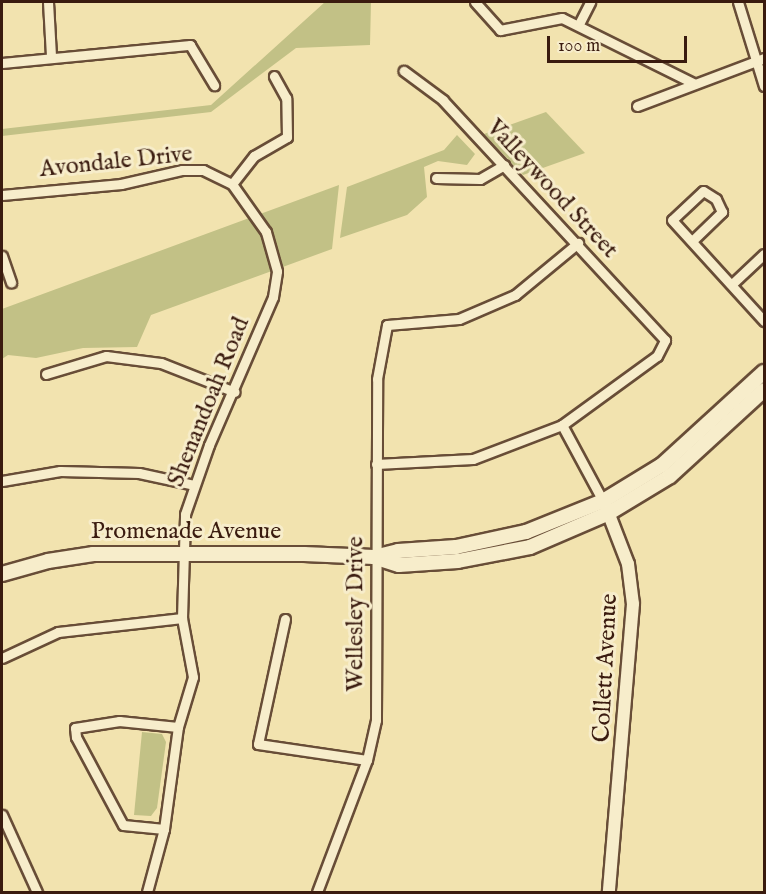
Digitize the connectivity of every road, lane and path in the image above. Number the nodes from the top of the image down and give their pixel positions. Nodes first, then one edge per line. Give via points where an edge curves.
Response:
1 (48, 2) edge
2 (475, 2) edge
3 (590, 2) edge
4 (738, 2) edge
5 (579, 24) junction
6 (51, 56) junction
7 (760, 59) edge
8 (2, 63) edge
9 (404, 71) dead end
10 (274, 76) dead end
11 (695, 84) junction
12 (214, 85) dead end
13 (765, 86) edge
14 (637, 106) dead end
15 (504, 165) junction
16 (436, 178) dead end
17 (232, 184) junction
18 (2, 195) edge
19 (692, 241) junction
20 (578, 243) junction
21 (765, 254) edge
22 (2, 256) edge
23 (11, 282) dead end
24 (732, 284) junction
25 (765, 321) edge
26 (765, 372) edge
27 (46, 374) dead end
28 (765, 390) edge
29 (235, 392) junction
30 (562, 425) junction
31 (376, 464) junction
32 (2, 480) edge
33 (194, 485) junction
34 (606, 507) junction
35 (182, 554) junction
36 (374, 557) junction
37 (2, 574) edge
38 (182, 618) junction
39 (285, 619) dead end
40 (2, 658) edge
41 (178, 727) junction
42 (367, 760) junction
43 (2, 815) edge
44 (164, 829) junction
45 (37, 892) edge
46 (147, 892) edge
47 (317, 892) edge
48 (609, 892) edge

1 - 6 street
2 - 5 street via 500,30 562,18
3 - 5 street
4 - 7 street
5 - 11 street
6 - 8 street
6 - 12 street via 190,45
7 - 11 street
7 - 13 street
9 - 15 street, Valleywood Street via 443,100
10 - 17 street via 285,98 287,137 254,156
11 - 14 street
15 - 16 street via 480,179
15 - 20 street, Valleywood Street
17 - 18 street, Avondale Drive via 203,170 182,170 122,184
17 - 29 street, Shenandoah Road via 266,232 277,270 273,297
19 - 19 street via 672,220 703,191 716,199 722,212
19 - 24 street
20 - 30 street, Valleywood Street via 665,340 657,356
20 - 31 street, Wellesley Drive via 515,295 459,319 387,325 378,379
21 - 24 street
22 - 23 street
24 - 25 street
26 - 34 main road, Promenade Avenue via 662,465
27 - 29 street via 106,356 161,363
28 - 34 main road, Promenade Avenue via 670,476
29 - 33 street, Shenandoah Road
30 - 31 street via 473,459
30 - 34 street, Collett Avenue
31 - 36 street, Wellesley Drive
32 - 33 street via 60,471 139,473
33 - 35 street, Shenandoah Road via 185,514
34 - 36 main road, Promenade Avenue via 526,532 456,548 398,551
34 - 48 street, Collett Avenue via 628,564 633,604
35 - 36 main road, Promenade Avenue
35 - 37 main road, Promenade Avenue via 70,556
35 - 38 street, Shenandoah Road
36 - 42 street, Wellesley Drive via 376,720
38 - 40 street via 58,632
38 - 41 street, Shenandoah Road via 193,677
39 - 42 street via 258,744
41 - 44 street, Shenandoah Road
41 - 44 street via 119,721 75,728 76,737 123,825
42 - 47 street, Wellesley Drive
43 - 45 street
44 - 46 street, Shenandoah Road

